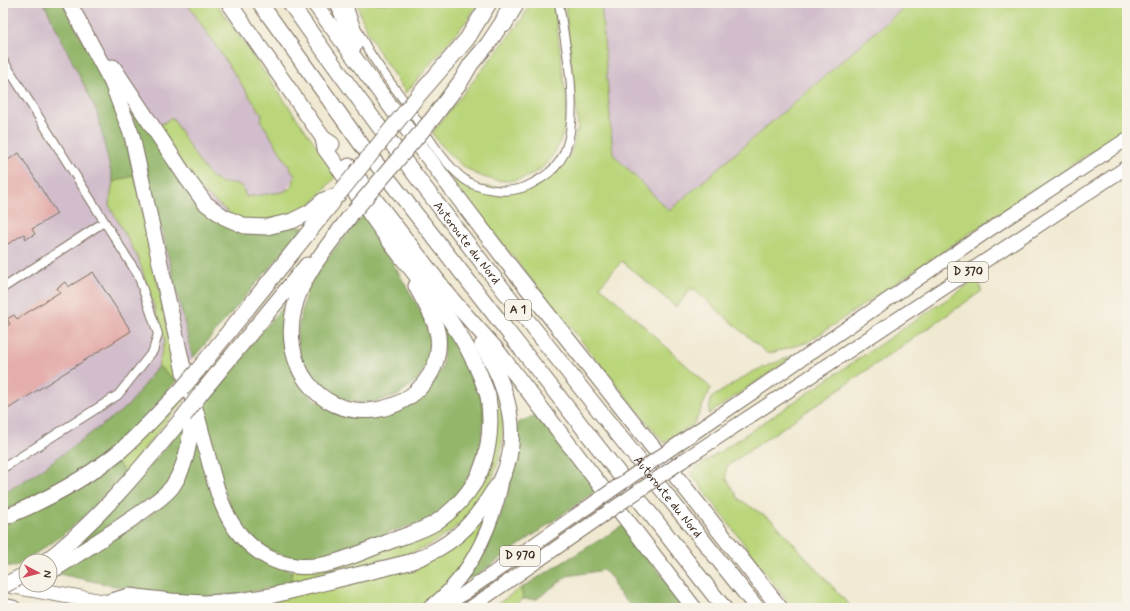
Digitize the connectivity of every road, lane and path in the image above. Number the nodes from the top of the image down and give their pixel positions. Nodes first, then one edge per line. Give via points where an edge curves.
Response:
1 (69, 3) edge
2 (74, 3) edge
3 (228, 3) edge
4 (260, 3) edge
5 (290, 3) edge
6 (314, 3) edge
7 (338, 3) edge
8 (348, 3) edge
9 (489, 3) edge
10 (511, 3) edge
11 (521, 3) edge
12 (559, 3) edge
13 (3, 60) edge
14 (369, 75) junction
15 (462, 82) junction
16 (323, 138) junction
17 (1125, 140) edge
18 (1127, 166) edge
19 (338, 194) junction
20 (352, 214) junction
21 (104, 222) junction
22 (400, 255) junction
23 (3, 288) edge
24 (454, 302) junction
25 (793, 365) joint
26 (190, 370) junction
27 (809, 378) joint
28 (3, 468) edge
29 (502, 479) junction
30 (3, 518) edge
31 (56, 553) edge
32 (58, 567) edge
33 (18, 578) edge
34 (3, 585) edge
35 (18, 589) edge
36 (3, 596) edge
37 (108, 602) junction
38 (3, 606) edge
39 (13, 608) edge
40 (136, 608) edge
41 (429, 608) edge
42 (443, 608) edge
43 (470, 608) edge
44 (694, 608) edge
45 (724, 608) edge
46 (757, 608) edge
47 (780, 608) edge

1 - 26 highway via 124,111
2 - 19 highway via 205,204 224,217 245,226 267,227 292,221
3 - 16 highway
4 - 45 highway, Autoroute du Nord / A 1 via 361,144
5 - 46 highway, Autoroute du Nord / A 1 via 498,285
6 - 14 highway
7 - 14 highway via 351,41
8 - 12 street via 361,37 373,57 450,167 471,184 507,191 525,188 560,164 570,134 572,100
9 - 19 highway, bridge via 467,39
10 - 15 highway via 502,23 471,64
11 - 15 street via 493,48
13 - 21 street
14 - 47 highway via 513,270
15 - 20 highway, bridge
16 - 22 highway via 325,149
16 - 24 highway via 332,144
17 - 25 main road, D 370
18 - 27 main road, D 370
19 - 26 highway
20 - 22 highway via 310,272 301,289 294,308 291,330 293,356 307,383 329,401 363,411 402,403 418,391 435,364 438,335 434,320
20 - 31 highway, bridge via 320,249 120,494
21 - 23 street
21 - 28 street via 138,275 158,334 157,344 118,395
22 - 26 highway via 460,334 488,395 490,424 481,469 470,491 435,523 336,561 313,567 275,561 256,551 240,535 218,494
24 - 29 highway via 493,362 506,393 510,411 510,450
24 - 44 highway via 496,349
25 - 42 main road, D 970, bridge
26 - 30 highway, bridge via 181,390 120,451 78,481 42,501
26 - 32 highway via 191,436 184,465 171,488 150,507
27 - 43 main road, D 970, bridge via 681,462
29 - 37 highway via 464,531 432,554 410,562 270,596 238,601 204,603 129,596
29 - 41 main road via 502,488 474,558 455,584
33 - 34 highway, bridge
34 - 37 highway
35 - 36 highway
37 - 40 highway
38 - 39 highway

